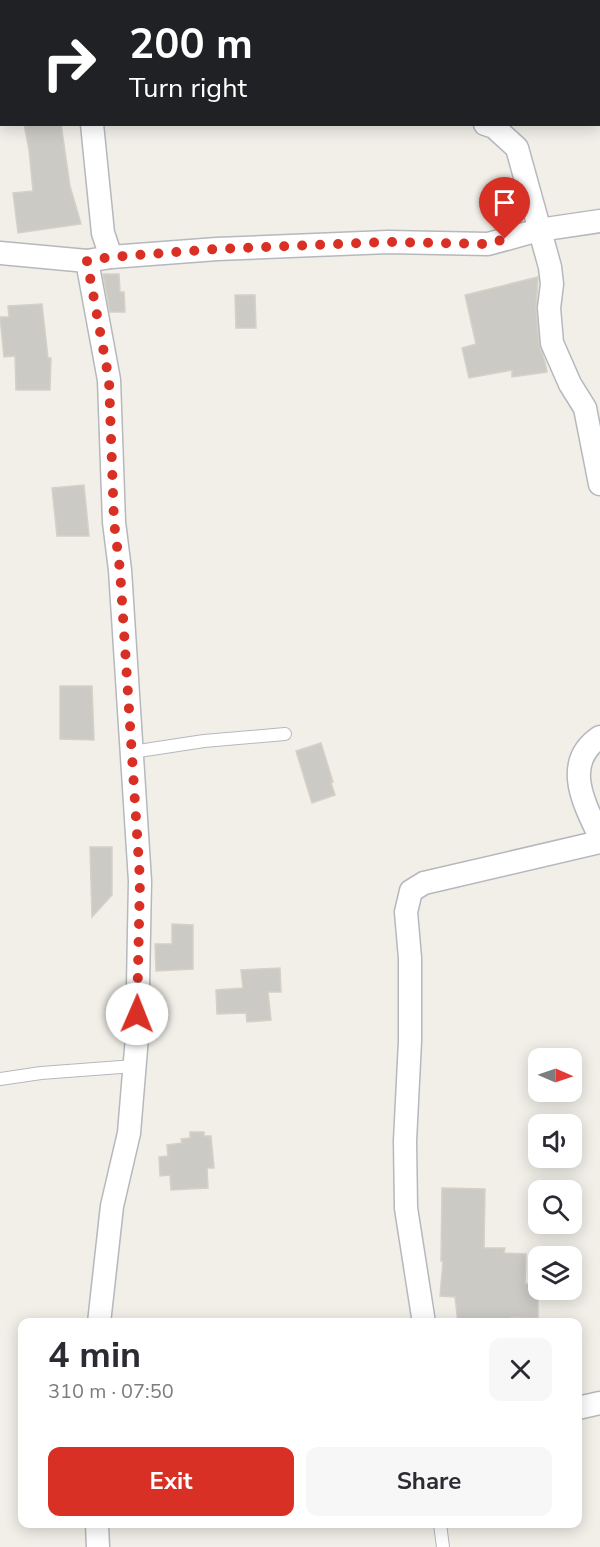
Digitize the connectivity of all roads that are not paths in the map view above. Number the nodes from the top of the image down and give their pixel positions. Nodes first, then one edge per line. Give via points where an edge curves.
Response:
1 (92, 126) edge
2 (491, 126) edge
3 (600, 221) edge
4 (539, 230) junction
5 (0, 252) edge
6 (111, 257) junction
7 (87, 261) junction
8 (600, 484) edge
9 (285, 734) dead end
10 (600, 737) edge
11 (132, 752) junction
12 (600, 837) edge
13 (600, 842) edge
14 (134, 1066) junction
15 (0, 1079) edge
16 (100, 1318) edge
17 (423, 1318) edge
18 (600, 1404) edge
19 (582, 1407) edge
20 (97, 1528) edge
21 (441, 1528) edge
22 (98, 1547) edge
23 (443, 1547) edge

1 - 6 street via 103,233
2 - 4 street via 517,148
3 - 4 street
4 - 6 street via 488,244 388,242
4 - 8 street via 552,284 552,343 585,408
5 - 7 street
6 - 7 street
7 - 11 street via 109,380 114,522
9 - 11 lane
10 - 12 street via 584,753 578,778 584,803
11 - 14 street via 140,880
13 - 17 street via 424,882 411,891 406,912 410,1041 406,1208
14 - 15 lane
14 - 16 street via 129,1133 112,1206
18 - 19 street
20 - 22 street
21 - 23 lane

